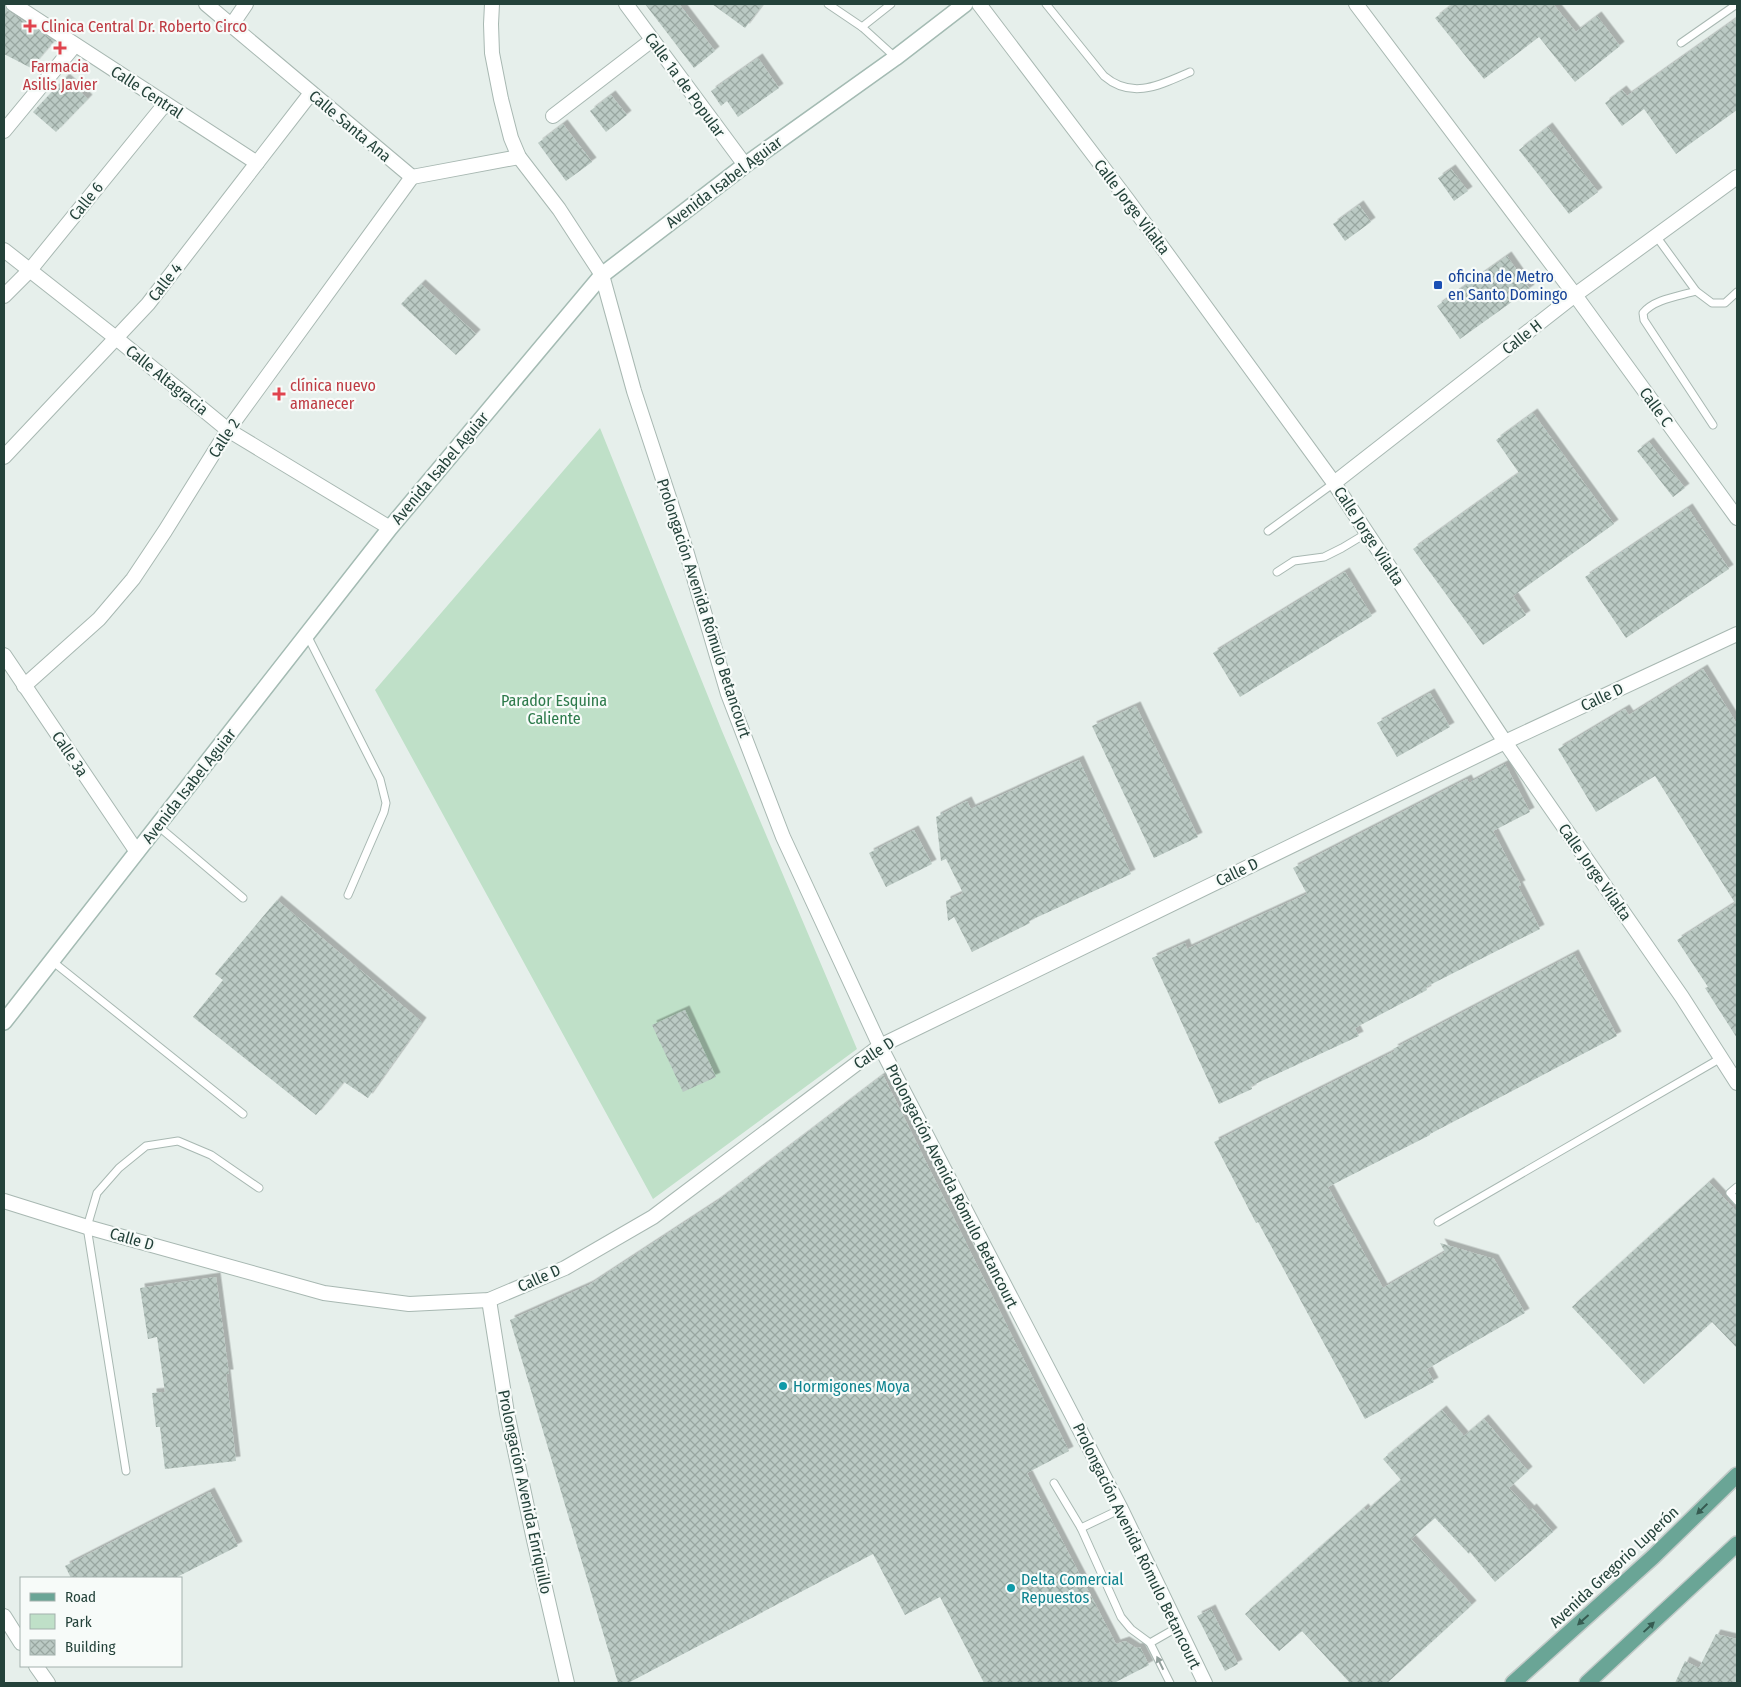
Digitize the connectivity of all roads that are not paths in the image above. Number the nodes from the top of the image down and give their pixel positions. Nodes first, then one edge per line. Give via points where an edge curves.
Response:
1 (13, 4) edge
2 (206, 4) edge
3 (246, 4) edge
4 (492, 4) edge
5 (626, 4) edge
6 (828, 4) edge
7 (891, 4) edge
8 (965, 4) edge
9 (979, 4) edge
10 (1046, 4) edge
11 (1356, 4) edge
12 (1737, 4) edge
13 (231, 26) junction
14 (862, 28) junction
15 (652, 40) junction
16 (1681, 43) dead end
17 (75, 45) junction
18 (895, 58) junction
19 (1190, 72) dead end
20 (311, 93) junction
21 (165, 104) junction
22 (553, 116) dead end
23 (4, 131) edge
24 (519, 157) junction
25 (257, 163) junction
26 (745, 165) junction
27 (412, 177) junction
28 (1737, 177) edge
29 (1655, 236) junction
30 (4, 250) edge
31 (30, 270) junction
32 (602, 275) junction
33 (1696, 291) junction
34 (1737, 292) edge
35 (1575, 295) junction
36 (4, 296) edge
37 (116, 338) junction
38 (1713, 425) dead end
39 (228, 430) junction
40 (4, 457) edge
41 (1334, 483) junction
42 (1737, 518) edge
43 (390, 528) junction
44 (1268, 531) dead end
45 (1366, 533) junction
46 (1277, 572) dead end
47 (1737, 634) edge
48 (307, 635) junction
49 (4, 655) edge
50 (24, 686) junction
51 (1505, 742) junction
52 (158, 826) junction
53 (137, 852) junction
54 (348, 895) dead end
55 (243, 898) dead end
56 (52, 961) junction
57 (4, 1022) edge
58 (880, 1046) junction
59 (1721, 1058) junction
60 (1737, 1083) edge
61 (243, 1114) dead end
62 (1737, 1187) edge
63 (260, 1188) dead end
64 (4, 1200) edge
65 (1737, 1201) edge
66 (1438, 1222) dead end
67 (87, 1227) junction
68 (489, 1300) junction
69 (126, 1472) dead end
70 (1737, 1475) edge
71 (1054, 1482) dead end
72 (1121, 1510) junction
73 (1081, 1528) junction
74 (1737, 1544) edge
75 (4, 1616) edge
76 (1178, 1627) junction
77 (20, 1641) edge
78 (1150, 1642) junction
79 (37, 1667) edge
80 (48, 1683) edge
81 (567, 1683) edge
82 (1170, 1683) edge
83 (1205, 1683) edge
84 (1513, 1683) edge
85 (1587, 1683) edge

1 - 17 street, Calle Central
2 - 13 street, Calle Santa Ana
3 - 13 street
4 - 24 street, Prolongación Avenida Rómulo Betancourt via 492,53 511,138
5 - 15 street, Calle 1a de Popular
6 - 14 lane
7 - 14 lane
8 - 18 main road, Avenida Isabel Aguiar
9 - 41 street, Calle Jorge Vilalta via 1127,199
10 - 19 lane via 1113,84 1140,89 1159,86
11 - 35 street, Calle C
12 - 16 lane
13 - 20 street, Calle Santa Ana
14 - 18 lane
15 - 22 street
15 - 26 street, Calle 1a de Popular
17 - 21 street, Calle Central
17 - 23 street
18 - 26 main road, Avenida Isabel Aguiar
20 - 25 street, Calle 4
20 - 27 street, Calle Santa Ana
21 - 25 street, Calle Central
21 - 31 street, Calle 6
24 - 27 street
24 - 32 street, Prolongación Avenida Rómulo Betancourt via 559,209
25 - 37 street, Calle 4 via 148,304
26 - 32 main road, Avenida Isabel Aguiar
27 - 39 street, Calle 2
28 - 29 street, Calle H
29 - 33 lane
29 - 35 street, Calle H
30 - 31 street, Calle Altagracia
31 - 36 street, Calle 6
31 - 37 street, Calle Altagracia
32 - 43 main road, Avenida Isabel Aguiar
32 - 58 street, Prolongación Avenida Rómulo Betancourt via 634,391 683,540 728,694 783,837
33 - 34 lane via 1712,302 1726,303
33 - 38 lane via 1659,302 1647,307 1643,313 1644,320
35 - 41 street, Calle H
35 - 42 street, Calle C
37 - 39 street, Calle Altagracia
37 - 40 street, Calle 4
39 - 43 street, Calle Altagracia
39 - 50 street, Calle 2 via 133,579 99,619
41 - 44 lane
41 - 45 street, Calle Jorge Vilalta
43 - 48 main road, Avenida Isabel Aguiar
45 - 46 lane via 1324,557 1294,561
45 - 51 street, Calle Jorge Vilalta
47 - 51 street, Calle D
48 - 52 main road, Avenida Isabel Aguiar
48 - 54 lane via 380,779 386,802
49 - 50 street, Calle 3a
50 - 53 street, Calle 3a
51 - 58 street, Calle D
51 - 59 street, Calle Jorge Vilalta
52 - 53 main road, Avenida Isabel Aguiar
52 - 55 lane
53 - 56 main road, Avenida Isabel Aguiar
56 - 57 main road, Avenida Isabel Aguiar
56 - 61 lane
58 - 68 street, Calle D via 653,1217 565,1268
58 - 72 street, Prolongación Avenida Rómulo Betancourt
59 - 60 street, Calle Jorge Vilalta
59 - 66 lane
62 - 65 lane via 1730,1193
63 - 67 lane via 211,1155 178,1141 146,1146 97,1194
64 - 67 street, Calle D
67 - 68 street, Calle D via 324,1293 408,1304
67 - 69 lane
68 - 81 street, Prolongación Avenida Enriquillo via 507,1414
70 -> 84 main road, Avenida Gregorio Luperón via 1653,1557
71 - 73 lane
72 - 73 lane
72 - 76 street, Prolongación Avenida Rómulo Betancourt
73 - 78 lane via 1122,1617
85 -> 74 main road
75 - 77 street
76 - 78 lane
76 - 83 street, Prolongación Avenida Rómulo Betancourt
82 -> 78 lane
79 - 80 street

